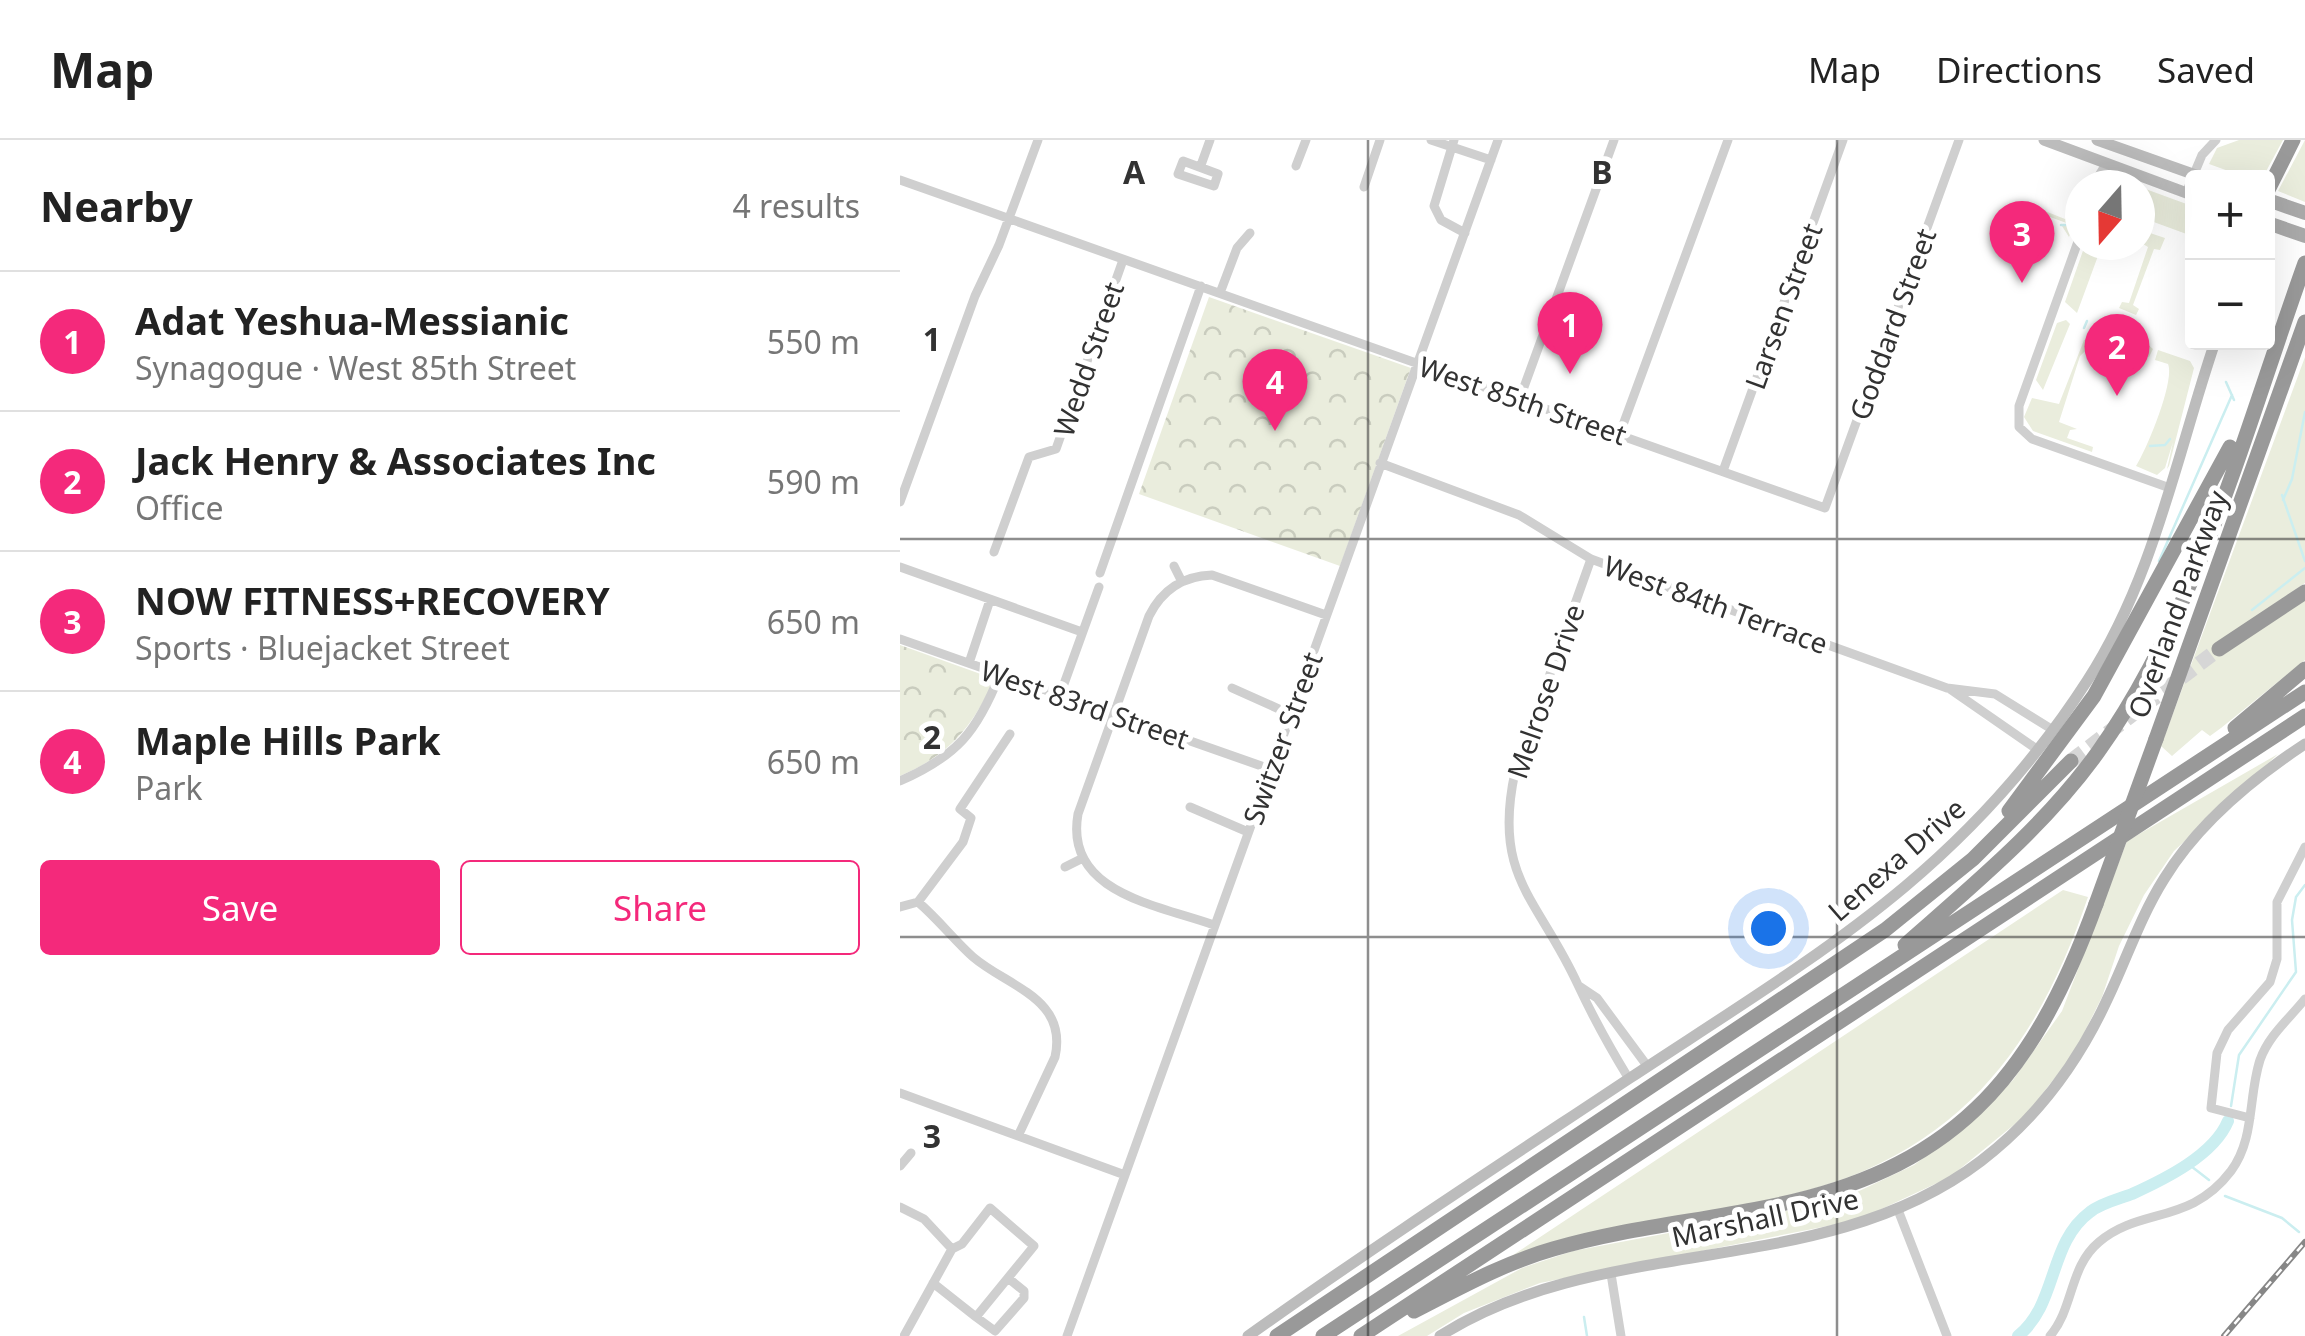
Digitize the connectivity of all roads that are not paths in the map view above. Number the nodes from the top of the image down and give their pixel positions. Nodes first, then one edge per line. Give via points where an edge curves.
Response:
1 (1038, 140) edge
2 (1210, 140) edge
3 (1306, 140) edge
4 (1380, 140) edge
5 (1431, 140) edge
6 (1498, 140) edge
7 (1614, 140) edge
8 (1728, 140) edge
9 (1843, 140) edge
10 (1959, 140) edge
11 (2044, 140) edge
12 (2098, 140) edge
13 (2216, 140) edge
14 (2293, 140) edge
15 (1453, 143) edge
16 (2061, 143) edge
17 (1490, 160) junction
18 (2106, 164) junction
19 (1201, 165) dead end
20 (1296, 166) dead end
21 (2177, 168) junction
22 (2102, 170) edge
23 (2105, 170) edge
24 (2202, 170) edge
25 (2185, 171) edge
26 (2275, 176) edge
27 (900, 180) edge
28 (1364, 187) dead end
29 (2185, 193) edge
30 (1009, 219) junction
31 (2275, 225) edge
32 (1465, 233) junction
33 (1250, 234) dead end
34 (2305, 236) edge
35 (1123, 260) junction
36 (2071, 260) edge
37 (2305, 263) edge
38 (1201, 286) junction
39 (1220, 293) junction
40 (2305, 322) edge
41 (2212, 350) edge
42 (1418, 362) junction
43 (2261, 386) junction
44 (1520, 398) junction
45 (1620, 433) junction
46 (1380, 463) junction
47 (1723, 471) junction
48 (2170, 488) junction
49 (900, 502) edge
50 (1825, 508) joint
51 (994, 552) dead end
52 (1592, 559) junction
53 (1174, 566) dead end
54 (900, 568) edge
55 (1100, 573) dead end
56 (1182, 582) junction
57 (1098, 587) dead end
58 (2305, 592) edge
59 (990, 600) junction
60 (1326, 615) junction
61 (1082, 632) junction
62 (900, 639) edge
63 (2219, 649) tunnel mouth
64 (968, 663) junction
65 (2305, 670) edge
66 (1000, 674) junction
67 (1232, 688) dead end
68 (1947, 688) junction
69 (2305, 692) edge
70 (1060, 695) junction
71 (1114, 714) junction
72 (1290, 714) junction
73 (2305, 716) edge
74 (2305, 727) edge
75 (2053, 730) junction
76 (1010, 734) dead end
77 (2305, 744) edge
78 (2038, 750) junction
79 (2238, 760) junction
80 (2071, 761) tunnel mouth
81 (2190, 768) junction
82 (1270, 769) junction
83 (900, 781) edge
84 (1190, 807) dead end
85 (1248, 832) junction
86 (2305, 847) edge
87 (1083, 858) junction
88 (1065, 867) dead end
89 (918, 902) junction
90 (900, 906) edge
91 (1908, 913) junction
92 (1214, 925) junction
93 (1859, 984) junction
94 (1579, 986) junction
95 (2305, 999) edge
96 (1648, 1067) junction
97 (1629, 1079) junction
98 (900, 1092) edge
99 (2250, 1118) junction
100 (1018, 1136) junction
101 (911, 1153) dead end
102 (900, 1166) edge
103 (1126, 1176) junction
104 (900, 1208) edge
105 (1898, 1210) junction
106 (952, 1249) junction
107 (1611, 1274) junction
108 (1008, 1278) junction
109 (934, 1283) junction
110 (976, 1317) junction
111 (904, 1336) edge
112 (1067, 1336) edge
113 (1248, 1336) edge
114 (1276, 1336) edge
115 (1322, 1336) edge
116 (1363, 1336) edge
117 (1440, 1336) edge
118 (1621, 1336) edge
119 (1947, 1336) edge
120 (2050, 1336) edge

1 - 30 street
2 - 19 street
3 - 20 street
4 - 28 street
5 - 15 street
6 - 17 street, Switzer Street
7 - 44 street
8 - 45 street
9 - 47 street, Larsen Street
10 - 50 street, Goddard Street
11 - 16 street
12 - 21 street
13 - 24 street
14 - 26 highway
15 - 17 street
15 - 32 street via 1434,206 1441,220
16 - 18 street
17 - 32 street, Switzer Street
18 - 21 street via 2115,154 2162,170
18 - 22 street
18 - 23 street
18 - 29 street
21 - 25 street
27 - 30 street, West 85th Street
30 - 35 street, West 85th Street
30 - 49 street
31 - 34 main road
32 - 42 street, Switzer Street
33 - 39 street via 1237,248
35 - 38 street, West 85th Street
35 - 51 street, Wedd Street via 1056,449 1029,457
36 - 48 street via 2017,422 2032,439
37 - 43 highway
38 - 39 street, West 85th Street
38 - 55 street
39 - 42 street, West 85th Street
40 - 116 highway, Overland Parkway, bridge via 2059,998 2024,1055 1978,1108 1876,1176 1823,1194 1549,1250
41 - 48 street, Lenexa Drive
42 - 44 street, West 85th Street
42 - 46 street, Switzer Street
43 - 91 highway via 2080,718 1997,824
43 - 93 highway via 2182,602 2117,723 2020,842
44 - 45 street, West 85th Street
45 - 47 street, West 85th Street
46 - 52 street, West 84th Terrace via 1519,515
46 - 60 street, Switzer Street
47 - 50 street, West 85th Street
48 - 75 street, Lenexa Drive via 2147,561 2108,643
52 - 68 street, West 84th Terrace
52 - 94 street, Melrose Drive via 1515,772 1508,819 1524,894
53 - 56 street
54 - 59 street
56 - 60 street via 1222,576
56 - 71 street via 1149,616
57 - 61 street
58 - 63 highway
59 - 61 street
59 - 64 street
60 - 72 street, Switzer Street
61 - 70 street
62 - 64 street, West 83rd Street
64 - 66 street, West 83rd Street
65 - 81 highway
66 - 70 street, West 83rd Street
66 - 83 street via 966,740 950,756
67 - 72 street
68 - 75 street, West 84th Terrace via 1995,694
68 - 78 street, West 84th Terrace
69 - 81 highway
70 - 71 street, West 83rd Street
71 - 82 street, West 83rd Street
71 - 87 street via 1078,814
72 - 82 street, Switzer Street
73 - 79 highway
74 - 79 highway
75 - 78 street, Lenexa Drive
76 - 89 street via 960,809 970,828
77 - 105 street, Marshall Drive via 2184,850 2136,930 2090,1036 2037,1109 1980,1161
78 - 96 street, Lenexa Drive via 1994,806 1864,924
79 - 116 highway
80 - 91 highway
81 - 93 highway
82 - 85 street, Switzer Street
84 - 85 street
85 - 92 street, Switzer Street
86 - 99 street via 2277,902 2270,982 2228,1030 2214,1067 2211,1108
87 - 88 street
87 - 92 street via 1109,888
89 - 90 street
89 - 100 street via 976,960 1050,1012 1055,1058
91 - 114 highway
92 - 103 street, Switzer Street
93 - 115 highway
94 - 96 street, Melrose Drive via 1598,998
94 - 97 street, Melrose Drive
95 - 99 street via 2266,1047
96 - 97 street, Lenexa Drive
97 - 113 street, Lenexa Drive
98 - 100 street
99 - 120 street via 2240,1155 2214,1190 2184,1210 2111,1233 2090,1249
100 - 103 street
101 - 102 street
103 - 112 street, Switzer Street
104 - 106 street via 924,1219
105 - 107 street, Marshall Drive via 1822,1235
105 - 119 street
106 - 108 street via 990,1208 1034,1246
106 - 109 street
107 - 117 street, Marshall Drive via 1507,1300
107 - 118 street
108 - 110 street
108 - 110 street via 1026,1294 998,1329
109 - 110 street
109 - 111 street

